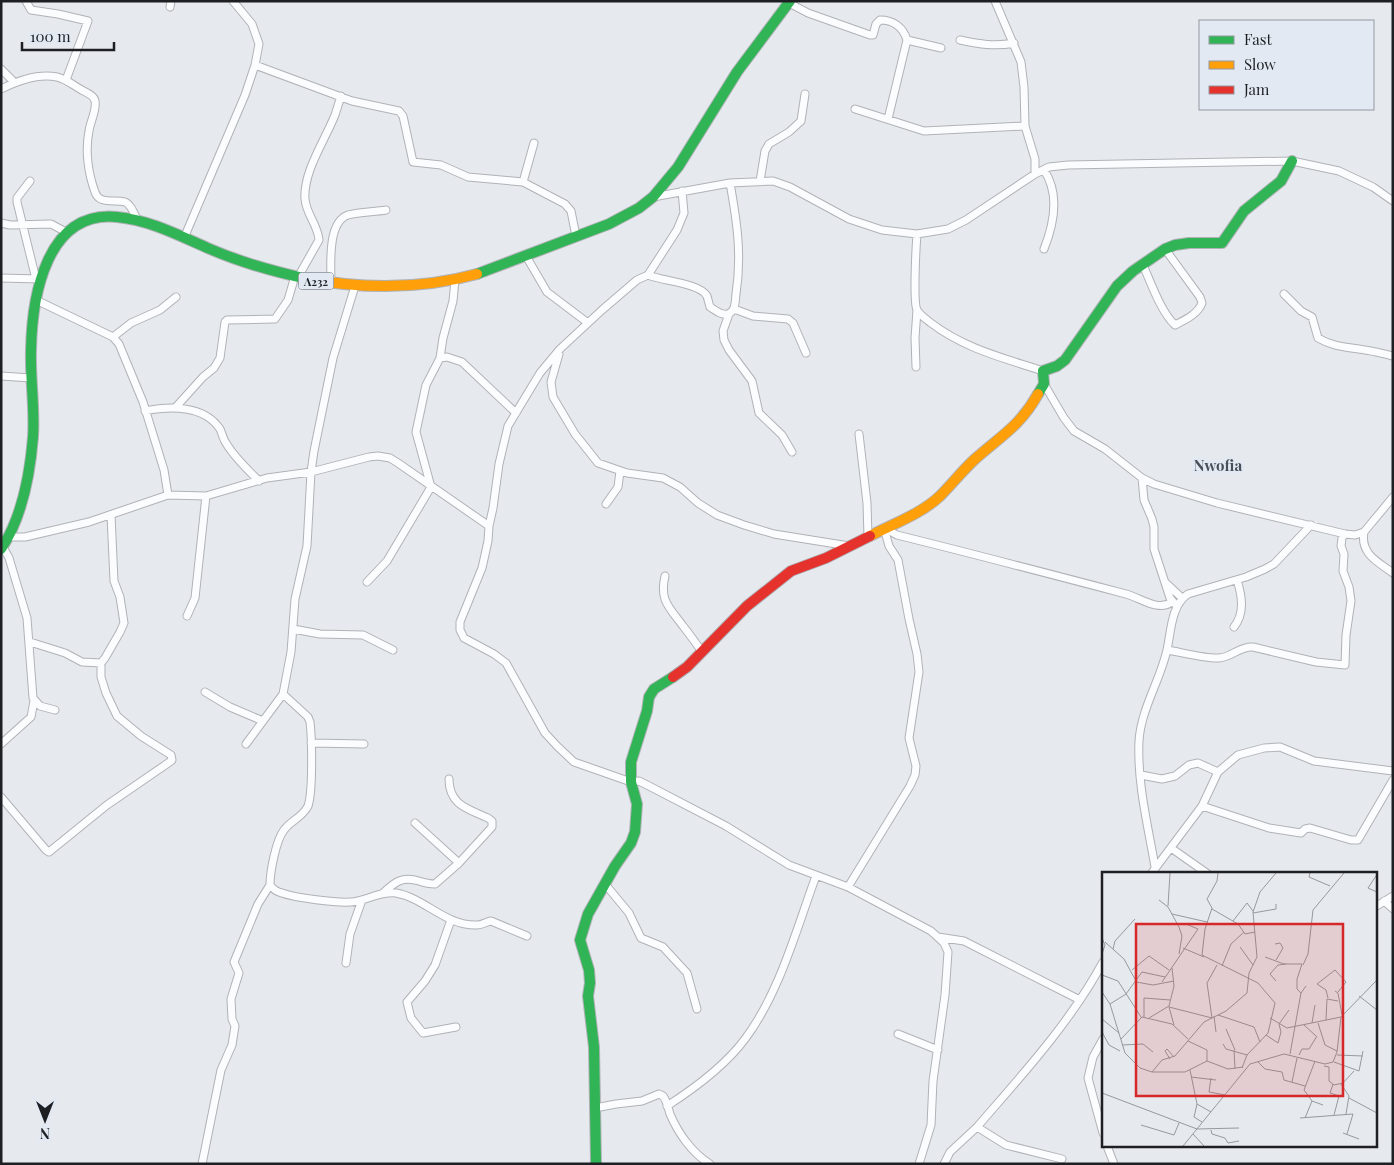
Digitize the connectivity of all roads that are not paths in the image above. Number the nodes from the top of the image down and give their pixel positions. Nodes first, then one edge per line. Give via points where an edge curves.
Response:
1 (26, 1) edge
2 (233, 1) edge
3 (995, 1) edge
4 (790, 2) edge
5 (907, 40) junction
6 (960, 40) dead end
7 (1014, 43) junction
8 (941, 48) dead end
9 (255, 66) junction
10 (1, 69) edge
11 (66, 80) junction
12 (14, 82) junction
13 (1, 89) edge
14 (805, 94) dead end
15 (341, 96) junction
16 (855, 109) dead end
17 (888, 118) junction
18 (1025, 126) junction
19 (534, 143) dead end
20 (1292, 161) junction
21 (1044, 170) junction
22 (1035, 174) junction
23 (30, 181) dead end
24 (760, 181) junction
25 (524, 182) junction
26 (730, 183) junction
27 (682, 191) junction
28 (653, 197) junction
29 (1393, 201) edge
30 (386, 210) dead end
31 (138, 221) junction
32 (1, 223) edge
33 (23, 225) junction
34 (66, 232) junction
35 (917, 234) junction
36 (576, 236) junction
37 (184, 238) junction
38 (1044, 249) dead end
39 (1165, 249) junction
40 (526, 256) junction
41 (1142, 264) junction
42 (648, 275) junction
43 (296, 277) junction
44 (1, 278) edge
45 (39, 279) junction
46 (455, 280) junction
47 (330, 283) junction
48 (355, 286) junction
49 (1284, 294) dead end
50 (176, 297) dead end
51 (36, 300) junction
52 (917, 310) junction
53 (731, 311) junction
54 (588, 322) junction
55 (113, 337) junction
56 (560, 349) junction
57 (806, 353) dead end
58 (1393, 356) edge
59 (440, 358) junction
60 (916, 367) dead end
61 (1043, 371) junction
62 (1, 376) edge
63 (31, 378) junction
64 (1044, 384) junction
65 (175, 408) junction
66 (145, 411) junction
67 (516, 413) junction
68 (859, 434) dead end
69 (792, 452) dead end
70 (620, 471) junction
71 (311, 472) junction
72 (1142, 478) junction
73 (259, 481) junction
74 (431, 487) junction
75 (168, 495) junction
76 (206, 496) junction
77 (1393, 497) edge
78 (606, 504) dead end
79 (111, 515) junction
80 (1311, 524) junction
81 (488, 526) junction
82 (884, 528) junction
83 (1364, 532) junction
84 (1345, 534) junction
85 (10, 537) junction
86 (868, 537) junction
87 (850, 546) junction
88 (2, 548) edge
89 (1393, 574) edge
90 (665, 576) dead end
91 (1237, 580) junction
92 (367, 582) dead end
93 (1166, 584) junction
94 (1182, 598) junction
95 (1175, 604) junction
96 (187, 616) dead end
97 (1234, 627) dead end
98 (293, 628) junction
99 (30, 642) junction
100 (393, 650) dead end
101 (1167, 650) junction
102 (702, 652) junction
103 (101, 663) junction
104 (205, 692) dead end
105 (283, 694) junction
106 (34, 701) junction
107 (55, 710) dead end
108 (263, 721) junction
109 (311, 743) junction
110 (1, 744) edge
111 (246, 744) dead end
112 (364, 744) dead end
113 (1393, 771) edge
114 (1218, 772) junction
115 (1141, 775) junction
116 (450, 779) dead end
117 (1393, 780) edge
118 (631, 782) junction
119 (1, 797) edge
120 (1202, 806) junction
121 (415, 823) dead end
122 (1171, 848) junction
123 (459, 864) junction
124 (1153, 870) edge
125 (1205, 872) edge
126 (816, 876) junction
127 (605, 884) junction
128 (270, 885) junction
129 (848, 887) junction
130 (383, 894) junction
131 (1393, 896) edge
132 (362, 900) junction
133 (1384, 901) junction
134 (1376, 906) edge
135 (1393, 909) edge
136 (451, 920) junction
137 (527, 936) dead end
138 (938, 937) junction
139 (346, 962) dead end
140 (1102, 964) edge
141 (1080, 1000) junction
142 (697, 1009) dead end
143 (456, 1027) dead end
144 (898, 1034) dead end
145 (1102, 1041) edge
146 (938, 1050) junction
147 (668, 1106) junction
148 (595, 1108) junction
149 (977, 1127) junction
150 (1102, 1129) edge
151 (1108, 1148) edge
152 (1062, 1159) dead end
153 (202, 1164) edge
154 (596, 1164) edge
155 (710, 1164) edge
156 (919, 1164) edge
157 (944, 1164) edge
158 (1114, 1164) edge

1 - 11 street via 31,10 88,21
2 - 9 street via 252,24 259,44
3 - 7 street
4 - 5 street via 870,35 880,20 890,21 900,27
4 - 28 street, A232 via 749,55 679,166
5 - 8 street
5 - 17 street
6 - 7 street via 1002,46
7 - 18 street via 1023,72
9 - 15 street
9 - 37 street
10 - 12 street
11 - 12 street via 47,76
11 - 31 street via 95,100 87,151 95,194 106,200 125,202
12 - 13 street
14 - 24 street via 801,121 773,140 765,151
15 - 25 street via 399,111 403,116 413,162 441,165 463,176
15 - 43 street via 305,188 305,202 319,240
16 - 17 street
17 - 18 street via 924,131
18 - 22 street via 1035,159
19 - 25 street
20 - 21 street via 1068,165
20 - 29 street via 1339,171 1373,187
20 - 39 street via 1280,181 1244,211 1222,243 1189,243
21 - 22 street
21 - 38 street via 1054,199 1053,223
22 - 35 street via 948,230
23 - 33 street via 17,198
24 - 26 street
24 - 35 street via 773,181 790,187 849,219 882,230
25 - 36 street via 565,204 571,211
26 - 27 street
26 - 53 street via 740,247 738,280
27 - 28 street
27 - 42 street via 684,213
28 - 36 street, A232 via 627,215
30 - 47 street via 346,216 340,220 334,229
31 - 34 street, A232 via 102,216 74,225
31 - 37 street, A232
32 - 33 street
33 - 34 street via 51,224
33 - 45 street
34 - 45 street, A232
35 - 52 street
36 - 40 street, A232
37 - 43 street, A232 via 240,261
39 - 41 street
39 - 41 street via 1200,297 1200,308 1189,317 1175,325 1172,323
40 - 46 street, A232
40 - 54 street via 547,292
41 - 61 street via 1118,286 1065,360
42 - 53 street via 702,291 710,307 723,314
42 - 54 street via 637,280
43 - 47 street, A232
43 - 65 street via 288,300 275,318 225,322 220,358
44 - 45 street
45 - 51 street, A232
46 - 48 street, A232 via 396,287
46 - 59 street
47 - 48 street, A232
48 - 71 street via 333,358
49 - 58 street via 1312,317 1318,338 1325,343
50 - 55 street
51 - 55 street
51 - 63 street, A232
52 - 60 street
52 - 61 street via 943,333 965,345
53 - 57 street via 788,318
53 - 69 street via 723,332 724,340 752,381 760,413 782,435
54 - 56 street
55 - 66 street via 134,378
56 - 67 street via 540,373
56 - 70 street via 550,382 553,398 598,463
59 - 67 street via 448,356 462,362
59 - 74 street via 426,385 416,432
61 - 64 street
62 - 63 street
63 - 85 street, A232 via 31,451
64 - 72 street via 1074,431 1105,449
64 - 82 street via 1030,410 974,460 939,498
65 - 66 street
65 - 73 street via 208,418 220,429 225,443
66 - 75 street via 164,470
67 - 81 street via 508,426 501,454 494,508
68 - 86 street
70 - 78 street via 618,487
70 - 87 street via 663,478 680,487 698,504 744,525 774,534
71 - 73 street
71 - 74 street via 378,456 390,458
71 - 98 street via 307,546 295,599
72 - 80 street via 1217,503
72 - 93 street via 1144,500 1154,527 1154,550
73 - 76 street
74 - 81 street
74 - 92 street via 387,560
75 - 76 street
75 - 79 street
76 - 96 street via 195,598
77 - 83 street
79 - 85 street via 54,532
79 - 103 street via 114,581 124,623
80 - 84 street
80 - 91 street via 1274,564
81 - 118 street via 482,568 460,622 464,638 506,663 545,732 574,762
82 - 86 street
82 - 95 street via 897,535 1075,580 1156,605
82 - 129 street via 889,546 898,560 917,654 919,672 908,738 916,766 910,786
83 - 84 street
83 - 89 street via 1364,549
84 - 101 street via 1341,546 1343,571 1351,602 1345,665 1316,662 1246,646 1219,658
85 - 88 street, A232
86 - 87 street
87 - 102 street via 791,571 748,606
88 - 99 street via 27,618
90 - 102 street via 662,586 664,600
91 - 94 street via 1195,591
91 - 97 street via 1242,612
93 - 94 street
93 - 95 street
94 - 95 street
95 - 101 street
98 - 100 street via 320,634 363,634
98 - 105 street
99 - 103 street via 82,662
99 - 106 street
101 - 115 street via 1139,741
102 - 118 street via 687,668 654,689 649,697 631,762
103 - 119 street via 101,677 117,716 171,755 171,761 107,805 50,852
104 - 108 street
105 - 108 street
105 - 109 street via 308,717
106 - 107 street via 46,709
106 - 110 street via 31,717
108 - 111 street
109 - 112 street
109 - 128 street via 310,799 304,813 284,829 280,837
113 - 114 street via 1314,761 1280,747 1238,755
114 - 115 street via 1198,762 1175,776
114 - 120 street
115 - 124 street
116 - 123 street via 452,795 458,803 492,823 490,830
117 - 120 street via 1358,840 1310,828 1301,833 1269,828
118 - 126 street via 639,781 651,787 726,826 789,865
118 - 127 street via 637,804 635,832 631,844
120 - 122 street
121 - 123 street
122 - 124 street
122 - 125 street
123 - 130 street via 436,884 409,878 397,882
126 - 129 street
126 - 147 street via 775,986 744,1041 690,1092
127 - 142 street via 629,913 641,938 663,947 687,973
127 - 148 street via 588,914 580,940 589,970
128 - 132 street via 283,894 338,902
128 - 153 street via 258,904 234,962 239,973 231,1000 235,1026 232,1045 221,1070
129 - 138 street
130 - 132 street
130 - 136 street via 407,897
131 - 133 street
132 - 139 street via 350,934
133 - 134 street
133 - 135 street
136 - 137 street via 480,926 491,921
136 - 143 street via 435,965 407,1006 411,1018 423,1033
138 - 141 street via 964,941
138 - 146 street via 948,952
140 - 141 street
141 - 149 street
144 - 146 street
145 - 150 street via 1093,1057 1088,1078
146 - 156 street via 931,1125
147 - 148 street via 659,1094 642,1101
147 - 155 street via 682,1135 693,1150
148 - 154 street
149 - 152 street via 1006,1145
149 - 157 street via 950,1152
151 - 158 street

